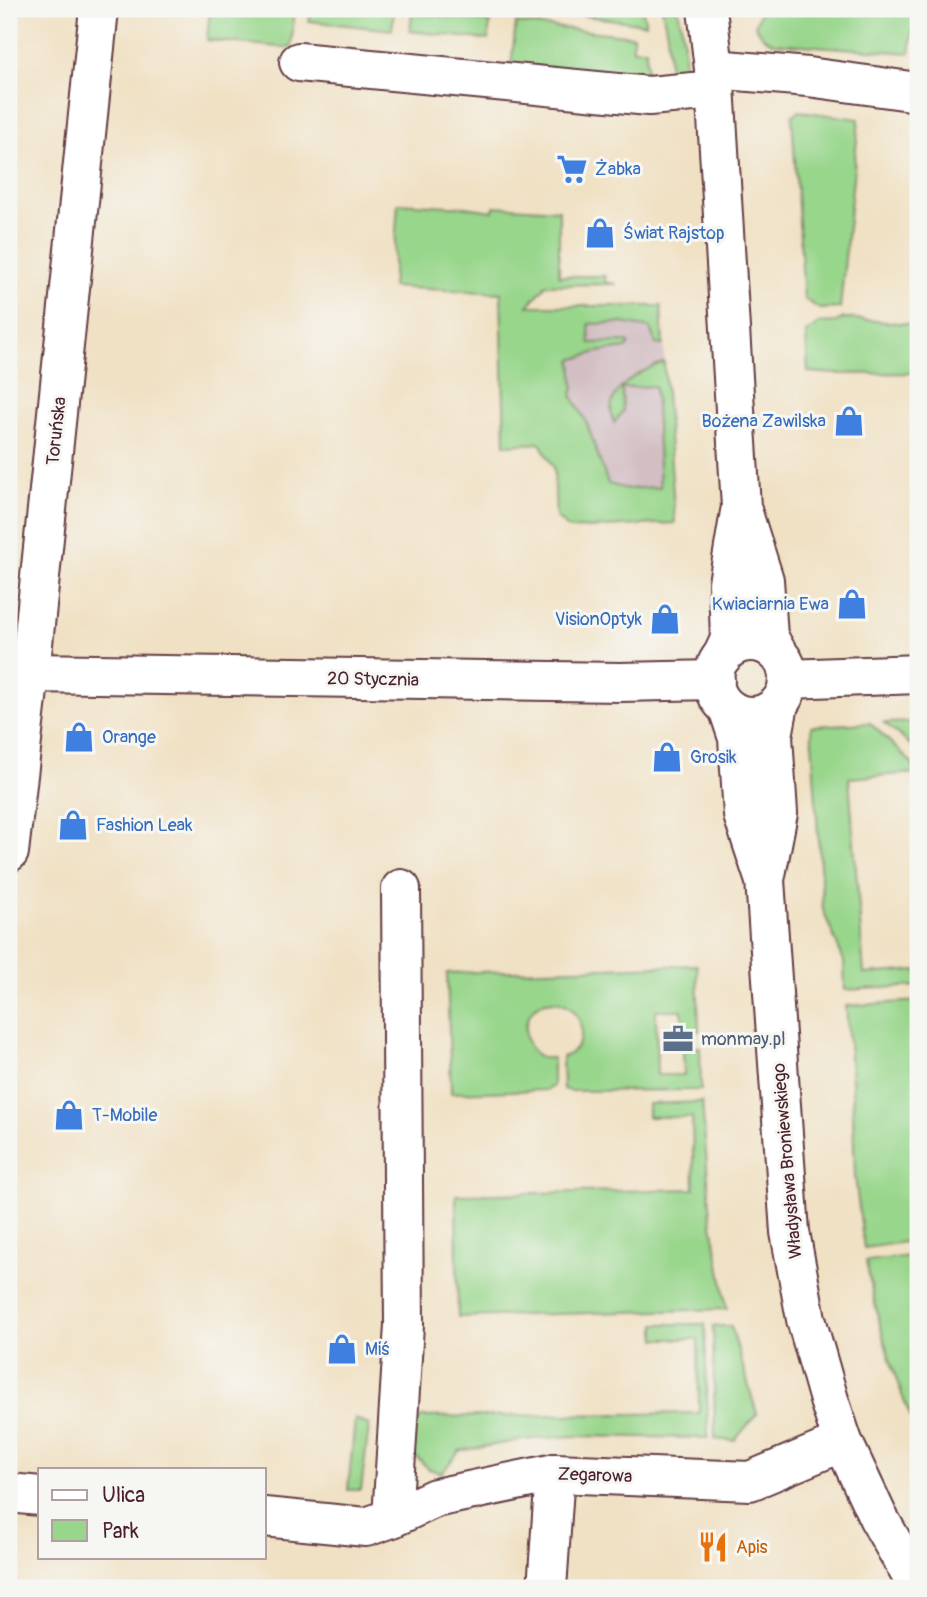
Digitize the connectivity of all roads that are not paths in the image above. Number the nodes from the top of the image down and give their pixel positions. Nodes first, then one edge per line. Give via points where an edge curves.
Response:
1 (99, 9) edge
2 (707, 9) edge
3 (299, 62) dead end
4 (714, 80) junction
5 (918, 92) edge
6 (741, 507) junction
7 (30, 673) junction
8 (918, 674) edge
9 (782, 679) junction
10 (721, 682) junction
11 (9, 852) edge
12 (765, 880) junction
13 (401, 889) dead end
14 (843, 1442) junction
15 (555, 1473) junction
16 (9, 1493) edge
17 (38, 1496) edge
18 (266, 1517) edge
19 (379, 1523) junction
20 (918, 1587) edge
21 (547, 1588) edge

1 - 7 street, Toruńska
2 - 4 street, Władysława Broniewskiego
3 - 4 street via 649,96
4 - 5 street via 808,78
4 - 6 street, Władysława Broniewskiego
6 - 9 street, Władysława Broniewskiego via 764,580 768,636
6 - 10 street, Władysława Broniewskiego via 728,583 730,639
7 - 10 street, 20 Stycznia
7 - 11 street, Toruńska
8 - 9 street
9 - 10 street via 768,713 754,716 740,715
9 - 10 street via 764,645 748,643 733,647
9 - 12 street, Władysława Broniewskiego via 773,736 778,813
10 - 12 street, Władysława Broniewskiego via 738,738 743,815
12 - 14 street, Władysława Broniewskiego via 790,1232 806,1319
13 - 19 street via 404,1325
14 - 15 street, Zegarowa via 750,1481
14 - 20 street, Władysława Broniewskiego
15 - 19 street, Zegarowa via 435,1498
15 - 21 street
16 - 17 street
18 - 19 street

